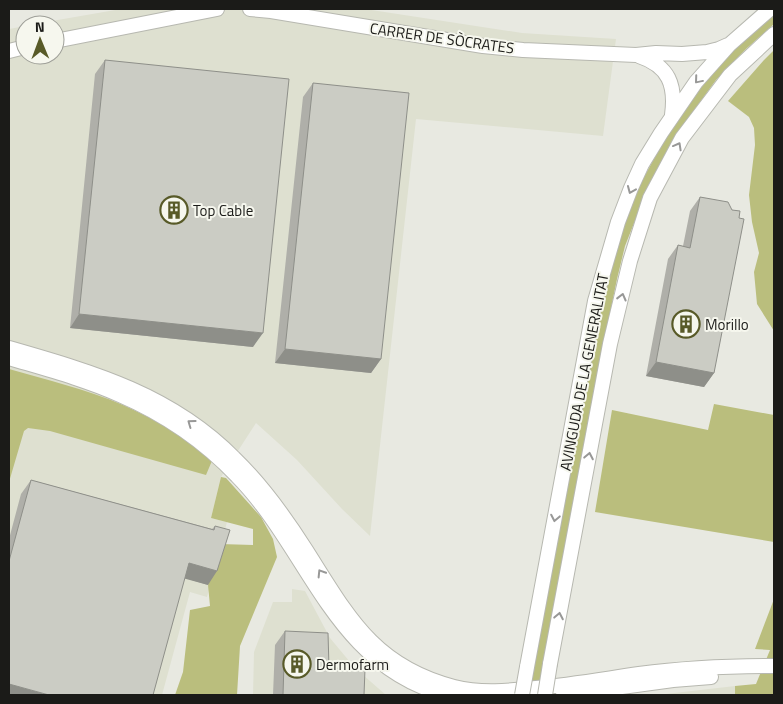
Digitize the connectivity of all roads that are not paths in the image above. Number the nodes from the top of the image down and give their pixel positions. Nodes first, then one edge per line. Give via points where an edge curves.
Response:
1 (217, 9) edge
2 (250, 9) edge
3 (770, 9) edge
4 (774, 34) edge
5 (65, 39) edge
6 (729, 45) junction
7 (636, 55) junction
8 (672, 117) junction
9 (9, 348) edge
10 (9, 358) edge
11 (774, 666) edge
12 (756, 670) junction
13 (774, 674) edge
14 (446, 695) edge
15 (522, 695) edge
16 (544, 695) edge
17 (563, 695) edge

1 - 5 street
2 - 7 street, CARRER DE SÒCRATES via 483,46
3 - 6 street, AVINGUDA DE LA GENERALITAT
16 -> 4 street, AVINGUDA DE LA GENERALITAT, bridge via 610,344 630,261 650,198 682,138 730,75
6 - 7 street, CARRER DE SÒCRATES via 695,54
6 -> 8 street, AVINGUDA DE LA GENERALITAT via 696,82
7 - 8 street, CARRER DE SÒCRATES via 657,64 665,72 673,90
8 -> 15 street, AVINGUDA DE LA GENERALITAT, bridge via 631,188 595,301
12 -> 9 street via 684,669 506,692 457,688 433,681 403,666 370,641 337,599 272,501 232,456 206,434 165,405 119,383
10 - 14 street via 118,394 171,422 212,451 263,505 352,636 388,668 423,688
11 - 12 street
12 - 13 street
12 - 17 street

